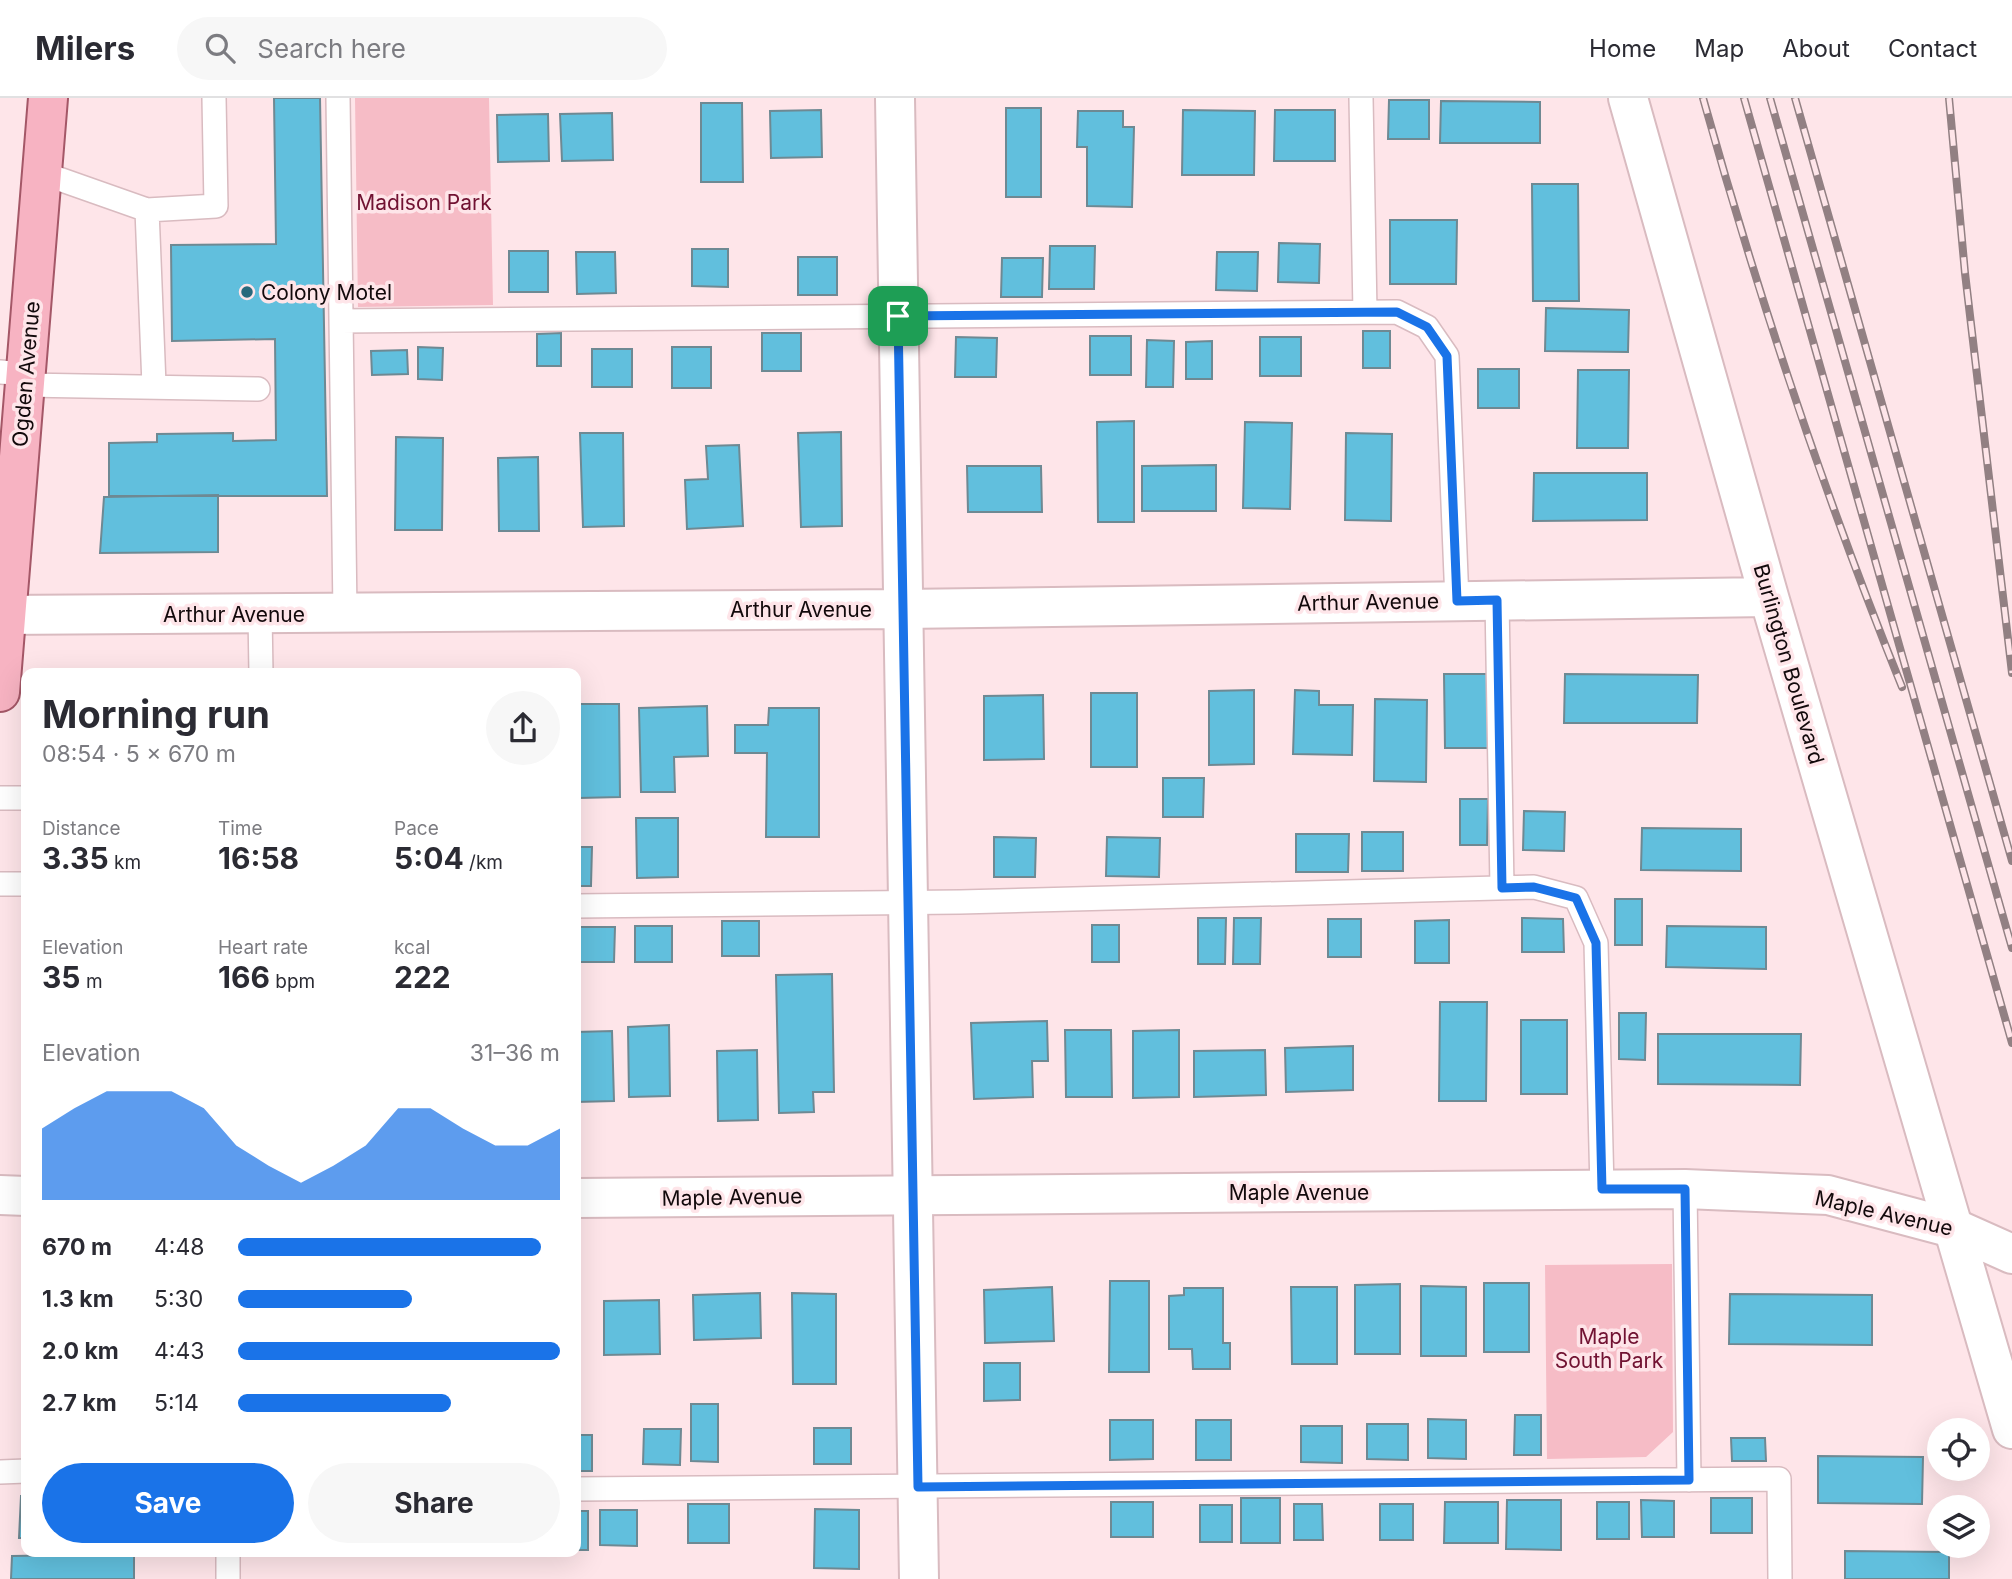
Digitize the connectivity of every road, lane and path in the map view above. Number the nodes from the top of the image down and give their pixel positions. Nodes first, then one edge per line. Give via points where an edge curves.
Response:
1 (48, 98) edge
2 (214, 98) edge
3 (338, 98) edge
4 (895, 98) edge
5 (1362, 98) edge
6 (1628, 98) edge
7 (42, 173) junction
8 (147, 210) junction
9 (1365, 312) junction
10 (898, 316) junction
11 (341, 321) junction
12 (17, 377) edge
13 (154, 385) junction
14 (258, 389) dead end
15 (1769, 597) junction
16 (1497, 600) junction
17 (1457, 601) junction
18 (902, 609) junction
19 (260, 613) junction
20 (345, 613) junction
21 (3, 615) edge
22 (261, 668) edge
23 (0, 692) edge
24 (0, 798) edge
25 (21, 798) edge
26 (0, 884) edge
27 (21, 884) edge
28 (1502, 888) junction
29 (908, 903) junction
30 (581, 906) edge
31 (1602, 1189) junction
32 (1685, 1189) junction
33 (0, 1195) edge
34 (912, 1195) junction
35 (21, 1196) edge
36 (581, 1198) edge
37 (1956, 1229) junction
38 (2012, 1254) edge
39 (2012, 1429) edge
40 (21, 1471) edge
41 (0, 1472) edge
42 (1689, 1480) junction
43 (918, 1487) junction
44 (581, 1489) edge
45 (228, 1557) edge
46 (228, 1579) edge
47 (919, 1579) edge
48 (1780, 1579) edge

1 - 7 main road, Ogden Avenue
2 - 8 lane via 216,206
3 - 11 lane
4 - 10 street
5 - 9 lane
6 - 15 street, Burlington Boulevard
7 - 8 lane
7 - 12 main road, Ogden Avenue
8 - 13 lane
9 - 10 lane
9 - 17 lane via 1397,312 1427,327 1447,356
10 - 11 lane
10 - 18 street
11 - 20 lane
12 - 13 lane
12 - 21 main road, Ogden Avenue
13 - 14 lane
15 - 16 street, Arthur Avenue
15 - 37 street, Burlington Boulevard
16 - 17 street, Arthur Avenue
16 - 28 lane
17 - 18 street, Arthur Avenue
18 - 20 street, Arthur Avenue
18 - 29 street
19 - 20 street, Arthur Avenue
19 - 21 street, Arthur Avenue
19 - 22 lane
21 - 23 main road, Ogden Avenue
24 - 25 lane
26 - 27 lane
28 - 29 lane
28 - 31 lane via 1534,887 1576,898 1596,943
29 - 30 lane
29 - 34 street
31 - 32 street, Maple Avenue
31 - 34 street, Maple Avenue
32 - 37 street, Maple Avenue via 1828,1195
32 - 42 lane
33 - 35 street
34 - 36 street, Maple Avenue
34 - 43 street
37 - 38 street, Maple Avenue
37 - 39 street, Burlington Boulevard
40 - 41 lane
42 - 43 lane
42 - 48 lane via 1779,1479
43 - 44 lane
43 - 47 street
45 - 46 lane

